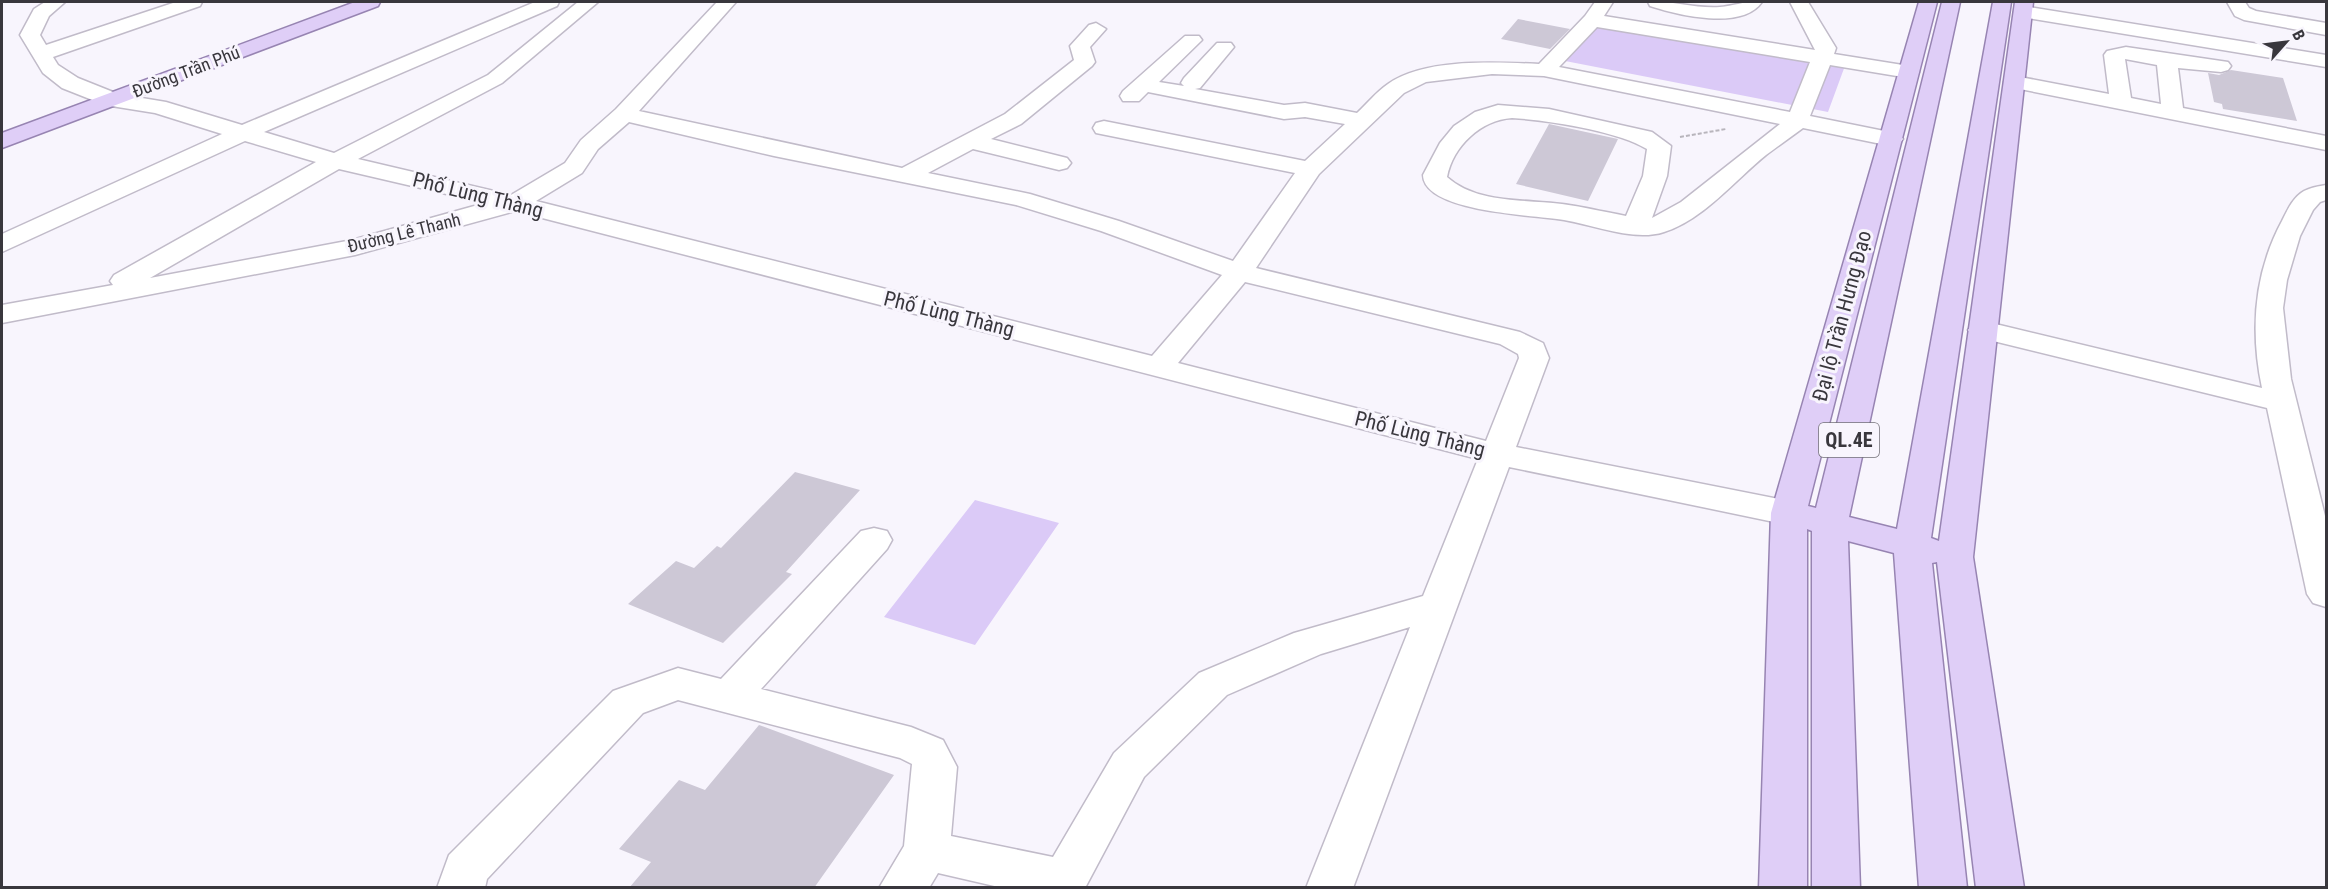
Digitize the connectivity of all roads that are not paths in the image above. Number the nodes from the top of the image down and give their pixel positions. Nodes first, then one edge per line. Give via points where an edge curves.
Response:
1 (56, 2) edge
2 (193, 2) edge
3 (371, 2) edge
4 (550, 2) edge
5 (589, 2) edge
6 (727, 2) edge
7 (1604, 2) edge
8 (1657, 2) edge
9 (1799, 2) edge
10 (1928, 2) edge
11 (1951, 2) edge
12 (2236, 2) edge
13 (2016, 5) edge
14 (1748, 6) edge
15 (1592, 20) junction
16 (1096, 29) dead end
17 (2326, 29) edge
18 (1192, 40) dead end
19 (1224, 47) dead end
20 (1825, 53) junction
21 (41, 54) junction
22 (2171, 61) junction
23 (2326, 61) edge
24 (2240, 69) dead end
25 (1544, 70) junction
26 (1909, 72) junction
27 (2015, 82) junction
28 (1192, 83) junction
29 (1142, 85) junction
30 (113, 100) junction
31 (2121, 103) junction
32 (1305, 110) junction
33 (2173, 113) junction
34 (624, 114) junction
35 (1359, 120) junction
36 (1788, 120) junction
37 (1104, 128) dead end
38 (243, 133) junction
39 (1891, 139) junction
40 (2, 141) edge
41 (969, 141) junction
42 (2326, 143) edge
43 (336, 161) junction
44 (1059, 163) dead end
45 (1310, 169) junction
46 (906, 175) junction
47 (2326, 192) edge
48 (515, 203) junction
49 (1635, 226) junction
50 (2, 244) edge
51 (1239, 272) junction
52 (102, 293) junction
53 (2, 314) edge
54 (1985, 319) junction
55 (1158, 368) junction
56 (2279, 391) junction
57 (1498, 454) junction
58 (1789, 513) junction
59 (1830, 523) junction
60 (874, 540) dead end
61 (1912, 545) junction
62 (1955, 557) junction
63 (2326, 594) edge
64 (1440, 604) junction
65 (730, 697) junction
66 (927, 851) junction
67 (1062, 884) edge
68 (461, 888) edge
69 (902, 888) edge
70 (1329, 888) edge
71 (1783, 888) edge
72 (1836, 888) edge
73 (1943, 888) edge
74 (2000, 888) edge

1 - 21 street via 41,13 30,35
2 - 21 street
3 - 30 main road, Đường Trần Phú
4 - 38 street via 478,29
5 - 43 street via 495,79
6 - 34 street, Đường Lê Thanh
7 - 15 street
8 - 14 street via 1694,10
9 - 20 street
10 - 26 main road, Đại lộ Trần Hưng Đạo
11 - 59 main road, Đại lộ Trần Hưng Đạo / QL.4E
12 - 17 street via 2242,12 2251,16
13 - 23 street
13 - 27 main road
13 - 61 main road
14 - 20 street via 1782,37
15 - 20 street
15 - 25 street
16 - 41 street via 1080,46 1085,62 1013,118
18 - 29 street
19 - 28 street
20 - 26 street
20 - 36 street
21 - 30 street, Phố Lùng Thàng via 50,69 70,83
22 - 24 street
22 - 31 street via 2126,53 2114,55
22 - 33 street via 2166,65
25 - 35 street via 1492,68 1421,77 1396,88
25 - 36 street
26 - 39 main road, Đại lộ Trần Hưng Đạo
27 - 31 street
27 - 54 main road
28 - 29 street
28 - 32 street via 1292,103
29 - 32 street via 1284,112
30 - 38 street, Phố Lùng Thàng via 158,107
30 - 40 main road, Đường Trần Phú
31 - 33 street
32 - 35 street
33 - 42 street
34 - 46 street
34 - 48 street, Đường Lê Thanh via 589,145 574,168
35 - 45 street
36 - 39 street
36 - 49 street via 1690,207 1657,226
37 - 45 street
38 - 43 street, Phố Lùng Thàng
38 - 50 street
39 - 58 main road, Đại lộ Trần Hưng Đạo
41 - 44 street
41 - 46 street
43 - 48 street, Phố Lùng Thàng
43 - 52 street
45 - 51 street
46 - 51 street via 1021,199
47 - 56 street via 2311,197 2302,207 2287,236 2273,280 2269,308
48 - 52 street, Đường Lê Thanh via 355,247
48 - 55 street, Phố Lùng Thàng
49 - 49 street via 1563,212 1486,204 1449,192 1435,179 1435,173 1462,132 1498,112 1533,113 1656,142 1659,146 1655,176
51 - 55 street
51 - 57 street via 1523,343 1532,349 1534,358
52 - 53 street, Đường Lê Thanh
54 - 56 street
54 - 62 main road
55 - 57 street, Phố Lùng Thàng
56 - 63 street
57 - 58 street, Phố Lùng Thàng
57 - 64 street
58 - 59 main road
58 - 71 main road, Đại lộ Trần Hưng Đạo
59 - 61 main road
59 - 72 main road, Đại lộ Trần Hưng Đạo / QL.4E
60 - 65 street
61 - 62 main road
61 - 73 main road
62 - 74 main road
64 - 67 street via 1308,643 1213,684 1129,765
64 - 70 street
65 - 66 street via 911,744 928,752 935,767
65 - 68 street via 678,684 628,702 466,869
66 - 67 street
66 - 69 street

